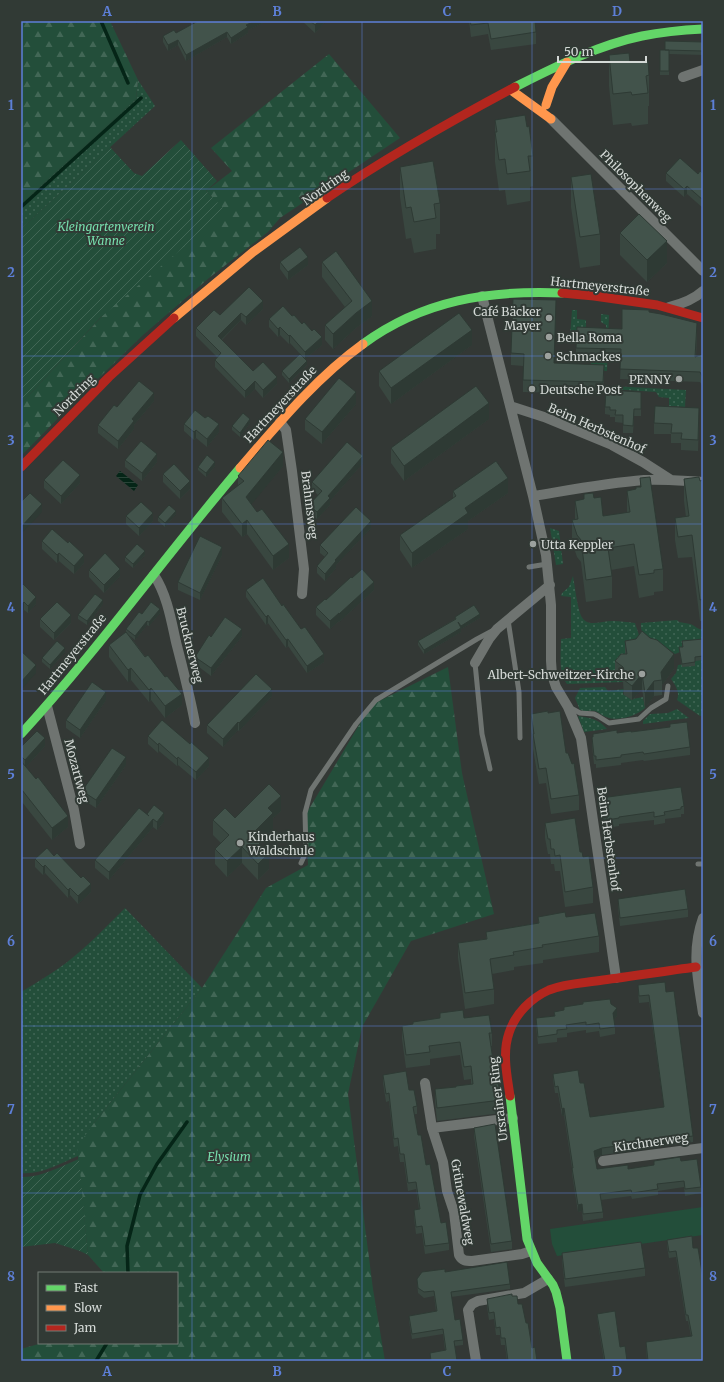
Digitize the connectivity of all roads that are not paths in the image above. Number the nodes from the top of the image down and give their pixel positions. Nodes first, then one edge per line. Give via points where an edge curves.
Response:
1 (703, 29) edge
2 (568, 62) junction
3 (703, 70) edge
4 (683, 78) dead end
5 (511, 90) junction
6 (541, 95) dead end
7 (546, 105) junction
8 (551, 119) junction
9 (703, 271) edge
10 (703, 291) edge
11 (482, 296) junction
12 (668, 307) junction
13 (703, 311) edge
14 (688, 314) junction
15 (703, 318) edge
16 (510, 406) junction
17 (280, 422) junction
18 (21, 467) edge
19 (671, 480) junction
20 (702, 482) edge
21 (533, 496) junction
22 (547, 564) junction
23 (529, 567) dead end
24 (154, 575) junction
25 (550, 585) junction
26 (302, 594) dead end
27 (508, 620) junction
28 (497, 629) junction
29 (475, 662) joint
30 (668, 686) dead end
31 (47, 706) junction
32 (568, 707) junction
33 (195, 723) dead end
34 (21, 734) edge
35 (520, 738) dead end
36 (490, 769) dead end
37 (80, 844) dead end
38 (301, 863) dead end
39 (703, 918) edge
40 (696, 967) junction
41 (616, 978) junction
42 (703, 1013) edge
43 (425, 1083) dead end
44 (513, 1118) junction
45 (432, 1128) junction
46 (703, 1148) edge
47 (603, 1161) dead end
48 (531, 1251) junction
49 (548, 1279) junction
50 (476, 1361) edge
51 (567, 1361) edge

1 - 2 street, Nordring via 643,36 608,46
2 - 5 street, Nordring via 532,83
2 - 7 street via 552,87
3 - 4 street
5 - 8 street
5 - 18 street, Nordring via 378,165 262,247 127,360
6 - 7 street
7 - 8 street
8 - 9 street, Philosophenweg
10 - 12 street, Hartmeyerstraße via 687,302
11 - 12 street, Hartmeyerstraße via 500,293 569,294
11 - 16 street, Beim Herbstenhof
11 - 17 street, Hartmeyerstraße via 438,306 389,327 338,364
12 - 14 street, Hartmeyerstraße
13 - 14 street
14 - 15 street, Hartmeyerstraße
16 - 19 street, Beim Herbstenhof via 612,445
16 - 21 street, Beim Herbstenhof
17 - 24 street, Hartmeyerstraße via 219,492
17 - 26 street, Brahmsweg via 286,430 293,478 304,569
19 - 20 street, Beim Herbstenhof
19 - 21 street, Beim Herbstenhof via 617,483
21 - 22 street, Beim Herbstenhof
22 - 23 lane
22 - 25 street, Beim Herbstenhof
24 - 31 street, Hartmeyerstraße
24 - 33 street, Brucknerweg via 166,598
25 - 27 street
25 - 32 street, Beim Herbstenhof via 552,675
27 - 28 street
27 - 35 lane via 519,692
28 - 29 street
28 - 38 lane via 376,700 356,724 311,790 305,813 306,852
29 - 36 lane via 482,734
30 - 32 lane via 666,699 639,719 609,723 598,716 580,713
31 - 34 street, Hartmeyerstraße
31 - 37 street, Mozartweg via 74,810
32 - 41 street, Beim Herbstenhof via 581,738
39 - 40 street via 696,951
40 - 41 street, Ursrainer Ring
40 - 42 street
41 - 44 street, Ursrainer Ring via 549,990 531,1001 515,1018 505,1049
43 - 45 street, Grünewaldweg
44 - 45 street
44 - 48 street, Ursrainer Ring via 527,1239
45 - 48 street, Grünewaldweg via 443,1162 461,1258 464,1261 472,1261
46 - 47 street, Kirchnerweg
48 - 49 street, Ursrainer Ring
49 - 50 street via 524,1293 472,1304 468,1310
49 - 51 street, Ursrainer Ring via 553,1285 558,1301

